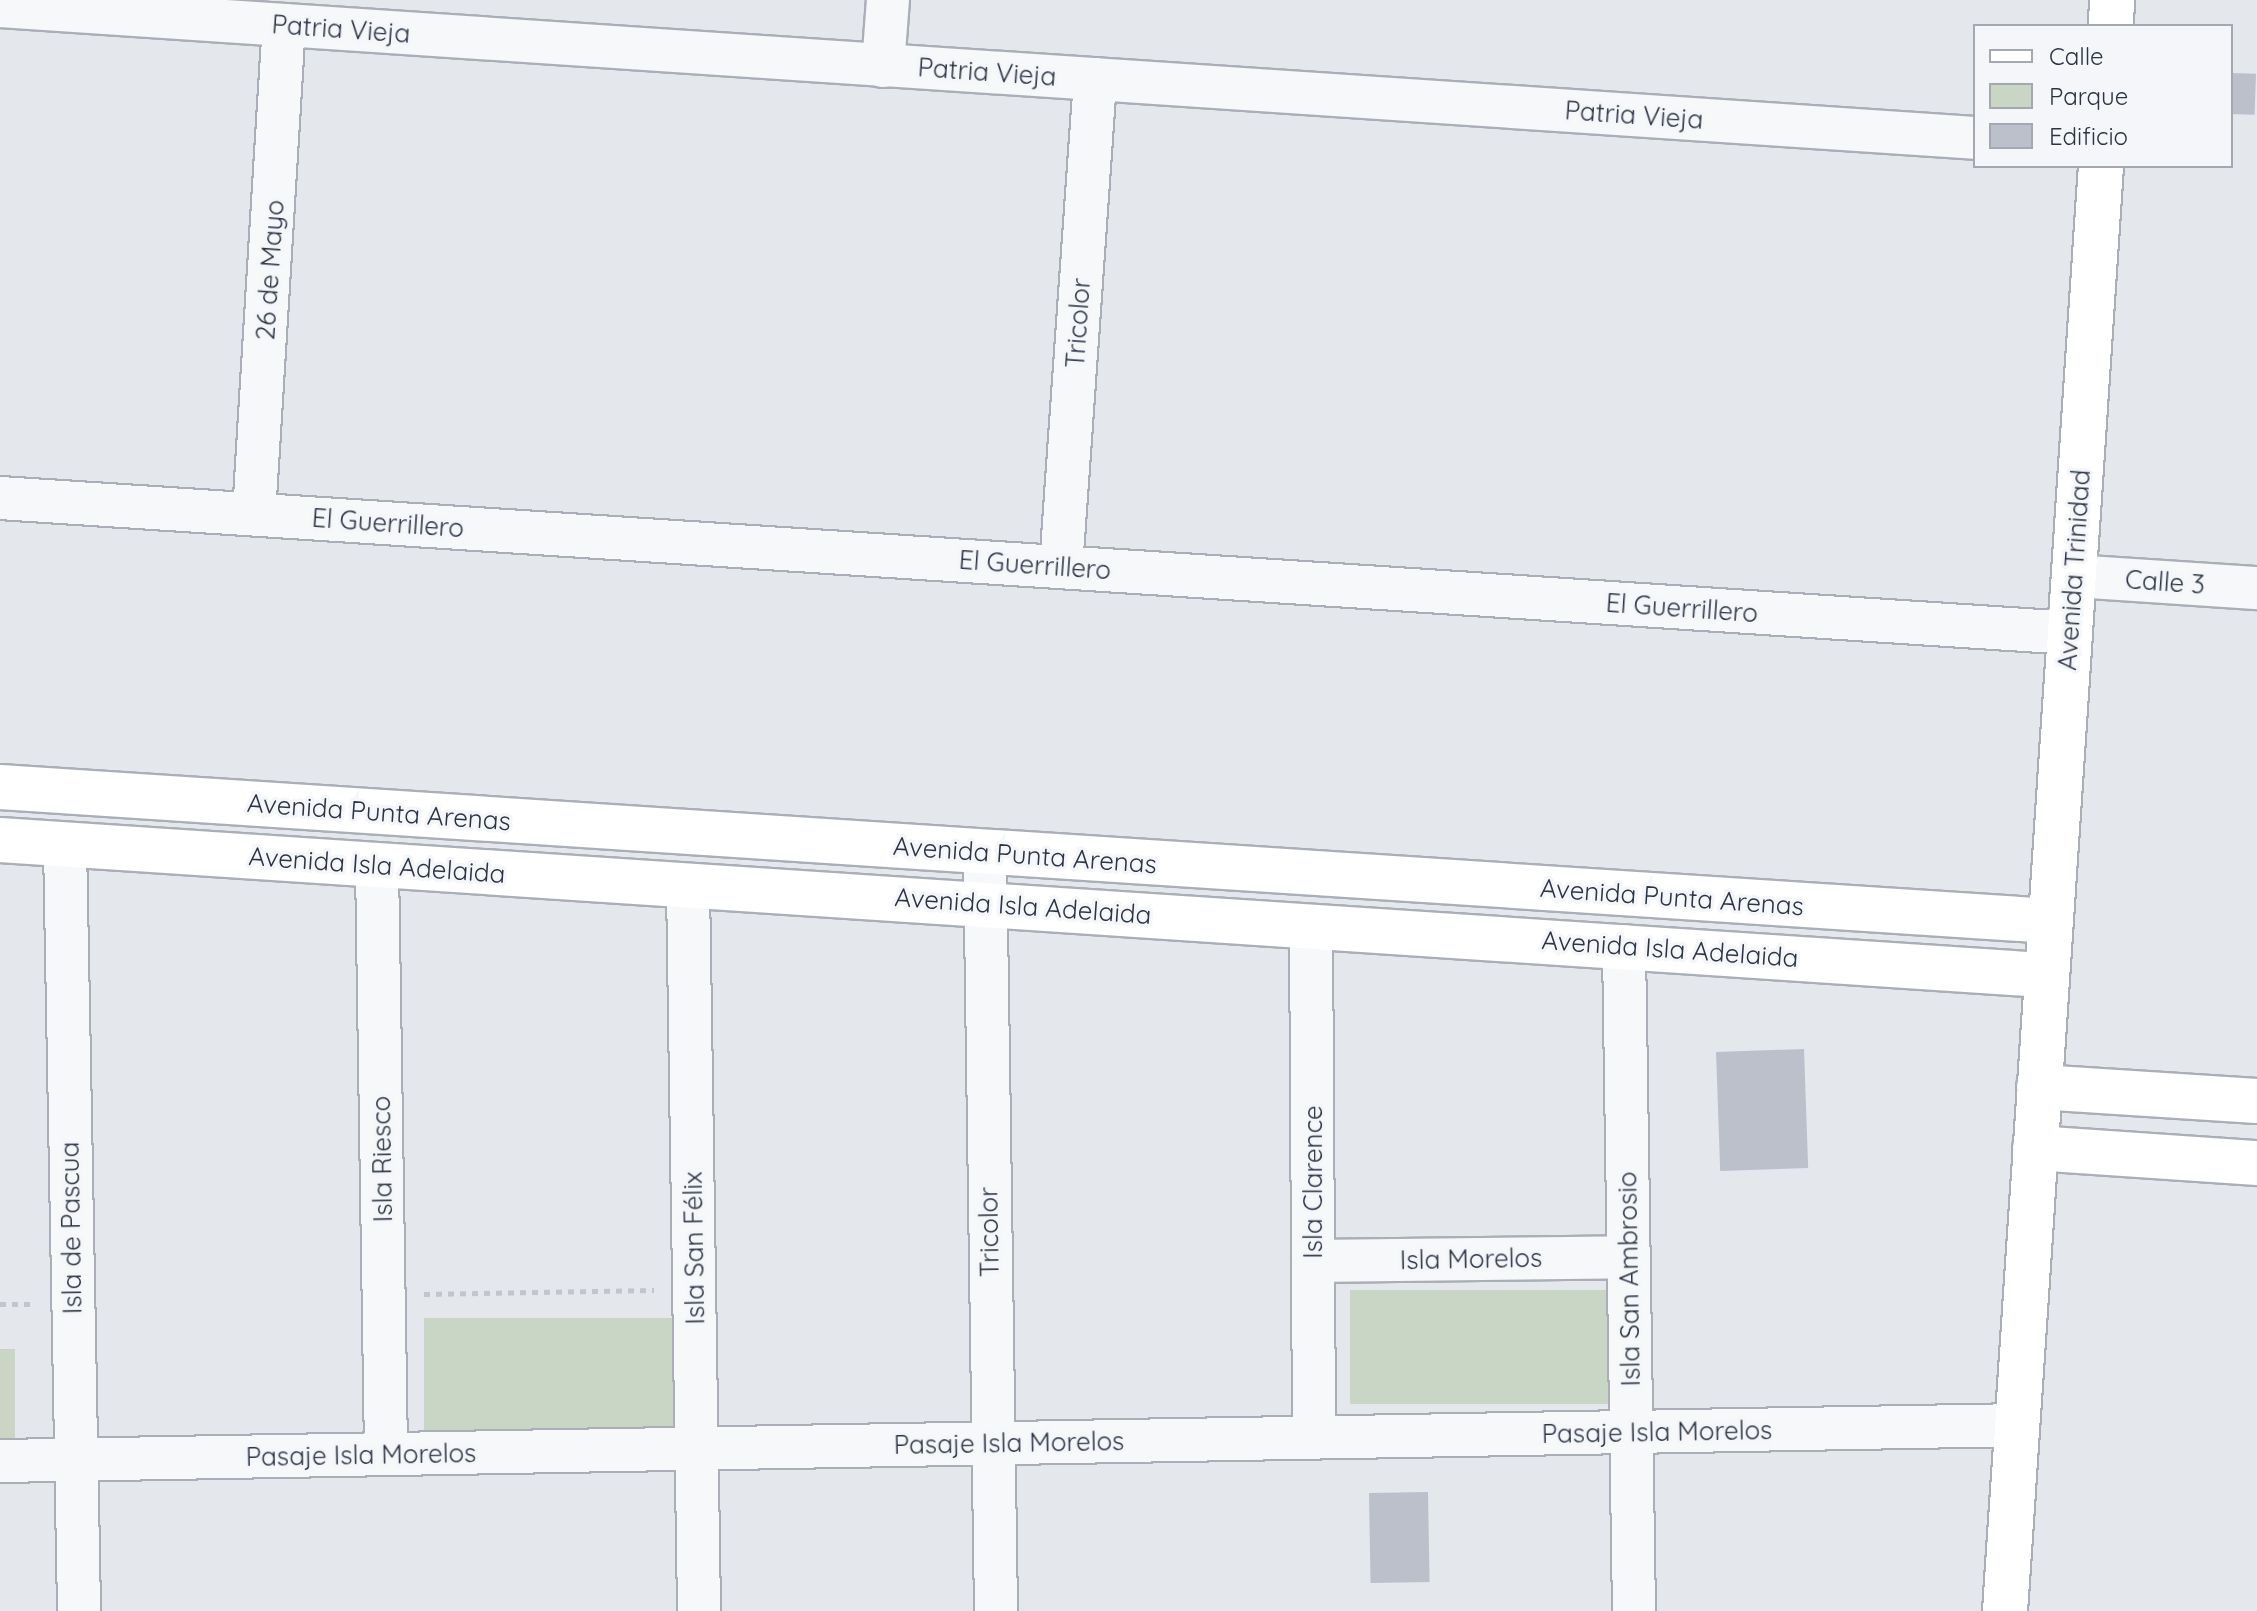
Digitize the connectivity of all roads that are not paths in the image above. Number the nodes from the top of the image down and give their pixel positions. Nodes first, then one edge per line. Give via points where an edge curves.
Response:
1 (888, 0) edge
2 (2112, 0) edge
3 (0, 6) edge
4 (2111, 24) edge
5 (284, 25) junction
6 (883, 66) junction
7 (1095, 79) junction
8 (1973, 138) edge
9 (2101, 168) edge
10 (0, 498) edge
11 (254, 514) junction
12 (1061, 567) junction
13 (2074, 576) junction
14 (2257, 588) edge
15 (2070, 633) junction
16 (0, 787) edge
17 (0, 840) edge
18 (65, 845) junction
19 (985, 852) junction
20 (377, 865) junction
21 (688, 885) junction
22 (983, 904) junction
23 (2051, 921) junction
24 (1311, 926) junction
25 (1624, 946) junction
26 (2046, 975) junction
27 (2039, 1087) junction
28 (2257, 1101) edge
29 (2035, 1148) junction
30 (2257, 1163) edge
31 (1629, 1257) junction
32 (1313, 1261) junction
33 (2018, 1425) junction
34 (1631, 1433) junction
35 (1314, 1438) junction
36 (993, 1443) junction
37 (697, 1449) junction
38 (386, 1454) junction
39 (76, 1460) junction
40 (0, 1461) edge
41 (79, 1611) edge
42 (699, 1611) edge
43 (996, 1611) edge
44 (1634, 1611) edge
45 (2005, 1611) edge

1 - 6 street
2 - 4 main road
3 - 5 street, Patria Vieja
5 - 6 street, Patria Vieja
5 - 11 street, 26 de Mayo
6 - 7 street, Patria Vieja
7 - 8 street, Patria Vieja
7 - 12 street, Tricolor
9 - 13 main road, Avenida Trinidad
10 - 11 street, El Guerrillero
11 - 12 street, El Guerrillero
12 - 15 street, El Guerrillero
13 - 14 street, Calle 3
13 - 15 main road, Avenida Trinidad
15 - 23 main road, Avenida Trinidad
16 - 19 main road, Avenida Punta Arenas
17 - 18 main road, Avenida Isla Adelaida
18 - 20 main road, Avenida Isla Adelaida
18 - 39 street, Isla de Pascua
19 - 22 street, Tricolor
19 - 23 main road, Avenida Punta Arenas
20 - 21 main road, Avenida Isla Adelaida
20 - 38 street, Isla Riesco
21 - 22 main road, Avenida Isla Adelaida
21 - 37 street, Isla San Félix
22 - 24 main road, Avenida Isla Adelaida
22 - 36 street, Tricolor
23 - 26 main road, Avenida Trinidad
24 - 25 main road, Avenida Isla Adelaida
24 - 32 street, Isla Clarence
25 - 26 main road, Avenida Isla Adelaida
25 - 31 street, Isla San Ambrosio
26 - 27 main road, Avenida Trinidad
27 - 28 main road
27 - 29 main road, Avenida Trinidad
29 - 30 main road
29 - 33 main road, Avenida Trinidad
31 - 32 street, Isla Morelos
31 - 34 street, Isla San Ambrosio
32 - 35 street, Isla Clarence
33 - 34 street, Pasaje Isla Morelos
33 - 45 main road, Avenida Trinidad
34 - 35 street, Pasaje Isla Morelos
34 - 44 street, Isla San Ambrosio
35 - 36 street, Pasaje Isla Morelos
36 - 37 street, Pasaje Isla Morelos
36 - 43 street, Tricolor
37 - 38 street, Pasaje Isla Morelos
37 - 42 street, Isla San Félix
38 - 39 street, Pasaje Isla Morelos
39 - 40 street, Pasaje Isla Morelos
39 - 41 street, Isla de Pascua

